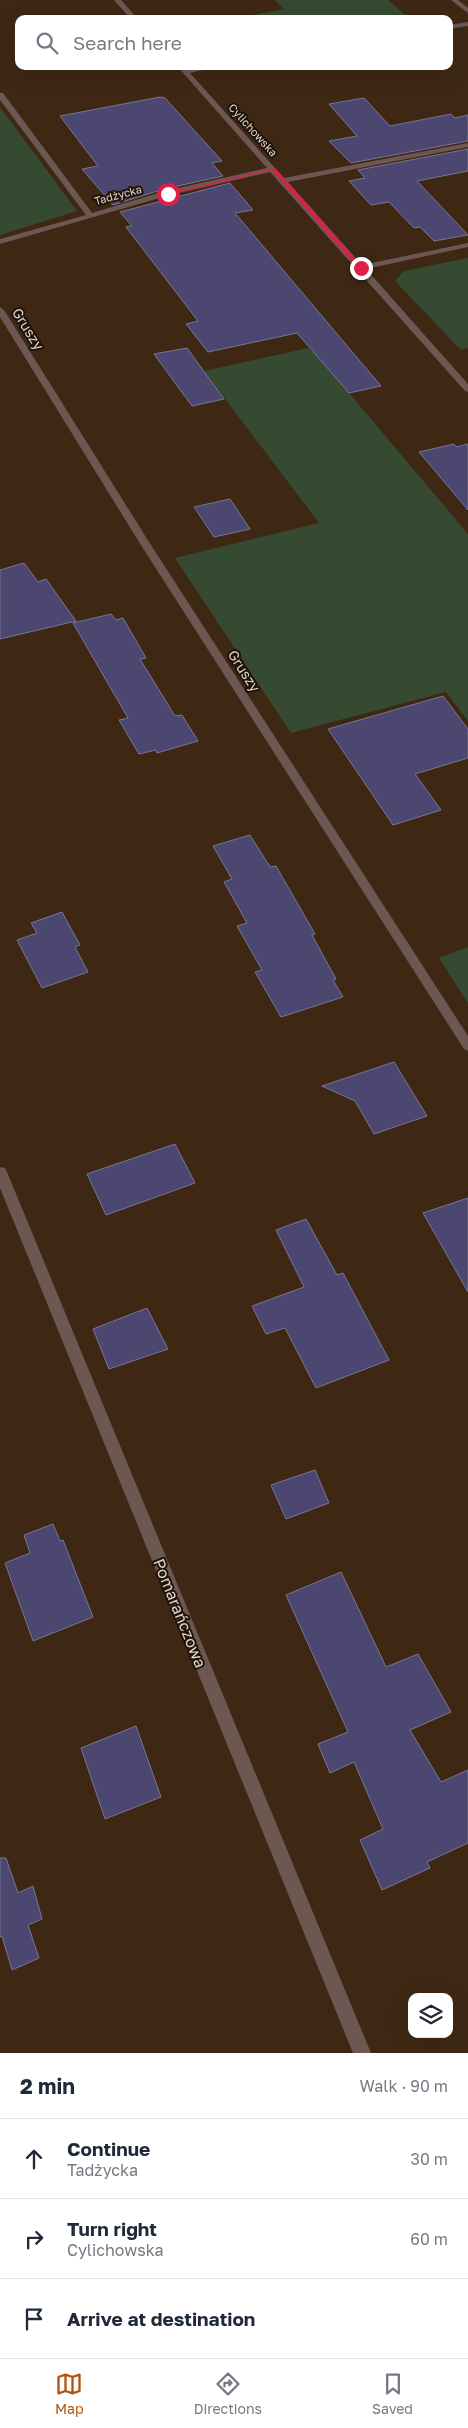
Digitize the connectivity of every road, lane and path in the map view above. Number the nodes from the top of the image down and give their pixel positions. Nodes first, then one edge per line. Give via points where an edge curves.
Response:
1 (117, 0) edge
2 (454, 0) edge
3 (468, 12) edge
4 (131, 15) edge
5 (468, 24) edge
6 (453, 26) edge
7 (183, 70) edge
8 (0, 95) edge
9 (468, 145) edge
10 (273, 169) junction
11 (283, 181) junction
12 (90, 215) junction
13 (0, 242) edge
14 (468, 245) edge
15 (361, 268) junction
16 (0, 310) edge
17 (468, 389) edge
18 (468, 1046) edge
19 (0, 1172) edge
20 (362, 2053) edge

1 - 4 street
2 - 3 street
5 - 6 street
7 - 10 street, Cylichowska
8 - 12 street
9 - 11 street
10 - 11 street, Cylichowska
10 - 12 street, Tadżycka
11 - 15 street, Cylichowska
12 - 13 street, Tadżycka
14 - 15 street
15 - 17 street, Cylichowska
16 - 18 street, Gruszy
19 - 20 street, Pomarańczowa

